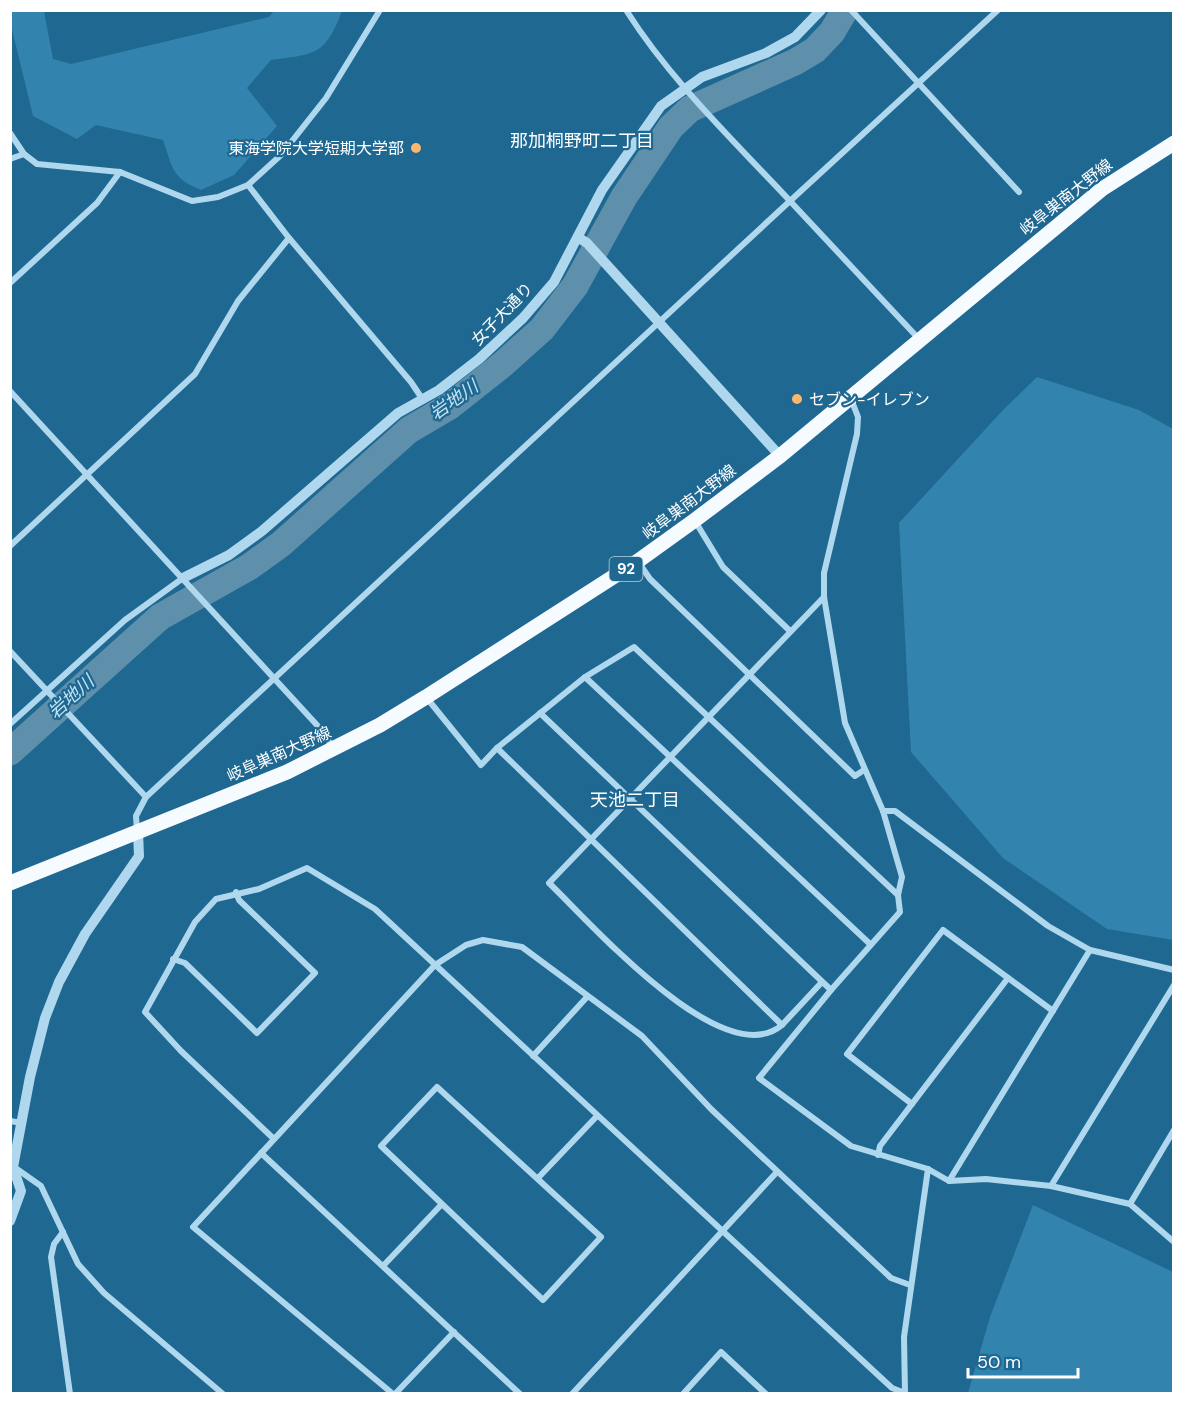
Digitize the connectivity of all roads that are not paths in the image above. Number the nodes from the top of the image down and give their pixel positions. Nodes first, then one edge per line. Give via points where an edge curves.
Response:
1 (380, 10) edge
2 (626, 10) edge
3 (821, 10) edge
4 (998, 10) edge
5 (853, 12) edge
6 (919, 83) junction
7 (688, 91) junction
8 (10, 134) edge
9 (1173, 143) edge
10 (24, 154) junction
11 (10, 159) edge
12 (120, 172) junction
13 (248, 185) junction
14 (1019, 192) dead end
15 (790, 201) junction
16 (289, 238) junction
17 (583, 241) junction
18 (10, 283) edge
19 (660, 322) junction
20 (920, 340) junction
21 (10, 391) edge
22 (850, 397) junction
23 (423, 400) junction
24 (780, 456) junction
25 (87, 474) junction
26 (695, 520) junction
27 (10, 546) edge
28 (638, 561) junction
29 (186, 581) junction
30 (825, 597) junction
31 (790, 630) junction
32 (10, 651) edge
33 (749, 674) junction
34 (585, 677) junction
35 (275, 680) junction
36 (49, 691) junction
37 (426, 697) junction
38 (540, 713) junction
39 (709, 717) junction
40 (10, 724) edge
41 (496, 748) junction
42 (333, 750) junction
43 (671, 757) junction
44 (864, 770) junction
45 (146, 797) junction
46 (631, 800) junction
47 (883, 811) junction
48 (138, 832) junction
49 (592, 841) junction
50 (10, 883) edge
51 (237, 892) junction
52 (898, 895) junction
53 (870, 944) junction
54 (1090, 950) junction
55 (173, 959) junction
56 (435, 965) junction
57 (1173, 970) edge
58 (1008, 978) junction
59 (822, 982) junction
60 (1173, 984) edge
61 (831, 990) junction
62 (587, 997) junction
63 (1053, 1011) junction
64 (782, 1025) junction
65 (533, 1056) junction
66 (912, 1104) junction
67 (597, 1116) junction
68 (10, 1121) edge
69 (22, 1123) junction
70 (1173, 1130) edge
71 (274, 1139) junction
72 (261, 1153) junction
73 (878, 1155) junction
74 (12, 1167) edge
75 (928, 1169) junction
76 (776, 1173) junction
77 (538, 1178) junction
78 (949, 1181) junction
79 (1051, 1186) junction
80 (1130, 1204) junction
81 (441, 1205) junction
82 (10, 1221) edge
83 (63, 1232) junction
84 (722, 1232) junction
85 (1173, 1242) edge
86 (383, 1266) junction
87 (910, 1285) junction
88 (454, 1332) junction
89 (223, 1393) edge
90 (905, 1393) edge
91 (70, 1394) edge
92 (394, 1394) edge
93 (520, 1394) edge
94 (572, 1394) edge
95 (682, 1394) edge
96 (766, 1394) edge

1 - 13 street via 326,98 281,155
2 - 7 street via 642,36
3 - 7 street, 女子大通り via 795,37 766,53 702,77
4 - 6 street
5 - 6 street
6 - 14 street
6 - 15 street
7 - 15 street
7 - 17 street, 女子大通り via 661,106 602,190
8 - 10 street
9 - 20 main road, 岐阜巣南大野線 / 92 via 1102,189
10 - 11 street
10 - 12 street via 37,164
12 - 13 street via 192,201 218,197
12 - 18 street via 97,203
13 - 16 street
15 - 19 street
15 - 20 street
16 - 23 street
16 - 25 street via 238,301 195,374
17 - 19 street
17 - 23 street, 女子大通り via 523,318 479,359
19 - 24 street
19 - 35 street
20 - 22 main road, 岐阜巣南大野線 / 92
21 - 25 street
22 - 24 main road, 岐阜巣南大野線 / 92
22 - 30 street via 858,417 857,434 824,573
23 - 29 street, 女子大通り via 398,413 262,531
24 - 26 main road, 岐阜巣南大野線 / 92
25 - 27 street
25 - 29 street
26 - 28 main road, 岐阜巣南大野線 / 92
26 - 31 street via 723,567
28 - 33 street via 650,579
28 - 37 main road, 岐阜巣南大野線 / 92
29 - 35 street
29 - 36 street via 125,620
30 - 31 street
30 - 44 street via 845,723
31 - 33 street
32 - 36 street
33 - 39 street
33 - 44 street via 855,776
34 - 38 street
34 - 39 street via 634,647
34 - 43 street
35 - 42 street via 327,736
35 - 45 street
36 - 40 street
36 - 45 street
37 - 41 street via 481,765
37 - 42 main road, 岐阜巣南大野線 / 92
38 - 41 street
38 - 46 street
39 - 43 street
39 - 52 street
41 - 49 street
42 - 48 main road, 岐阜巣南大野線 / 92
43 - 46 street
43 - 53 street
44 - 47 street
45 - 48 street via 136,816
46 - 49 street
46 - 59 street
47 - 52 street via 902,877
47 - 54 street via 895,811 1039,920
48 - 50 main road, 岐阜巣南大野線 / 92
48 - 69 street via 139,856 85,934 59,982 37,1047
49 - 64 street
49 - 64 street via 549,883 654,985 693,1015 733,1031 760,1035
51 - 55 street via 216,899 195,922
51 - 55 street via 239,900 315,973 257,1033 185,963
51 - 56 street via 259,888 307,868 375,909
52 - 53 street via 900,912
53 - 61 street
54 - 57 street
54 - 63 street
55 - 71 street via 145,1012
56 - 62 street via 466,945 483,940 522,947
56 - 65 street
56 - 71 street
58 - 63 street
58 - 66 street
58 - 66 street via 943,930 847,1054
59 - 61 street
59 - 64 street
60 - 79 street
61 - 73 street via 759,1078 851,1146
62 - 65 street
62 - 76 street via 642,1036
63 - 78 street
65 - 67 street
66 - 73 street via 880,1146
67 - 77 street
67 - 84 street
68 - 69 street
69 - 74 street
70 - 80 street
71 - 72 street
72 - 86 street
72 - 92 street via 193,1227
73 - 75 street
74 - 82 street via 21,1191
74 - 83 street via 40,1186
75 - 78 street
75 - 87 street
76 - 84 street
76 - 87 street via 891,1278
77 - 81 street via 437,1087 381,1146
77 - 81 street via 601,1237 543,1300
78 - 79 street via 986,1179
79 - 80 street
80 - 85 street
81 - 86 street
83 - 89 street via 78,1264 104,1293
83 - 91 street via 51,1257
84 - 90 street via 892,1388
84 - 94 street
86 - 88 street
87 - 90 street via 904,1337
88 - 92 street
88 - 93 street
95 - 96 street via 721,1352

